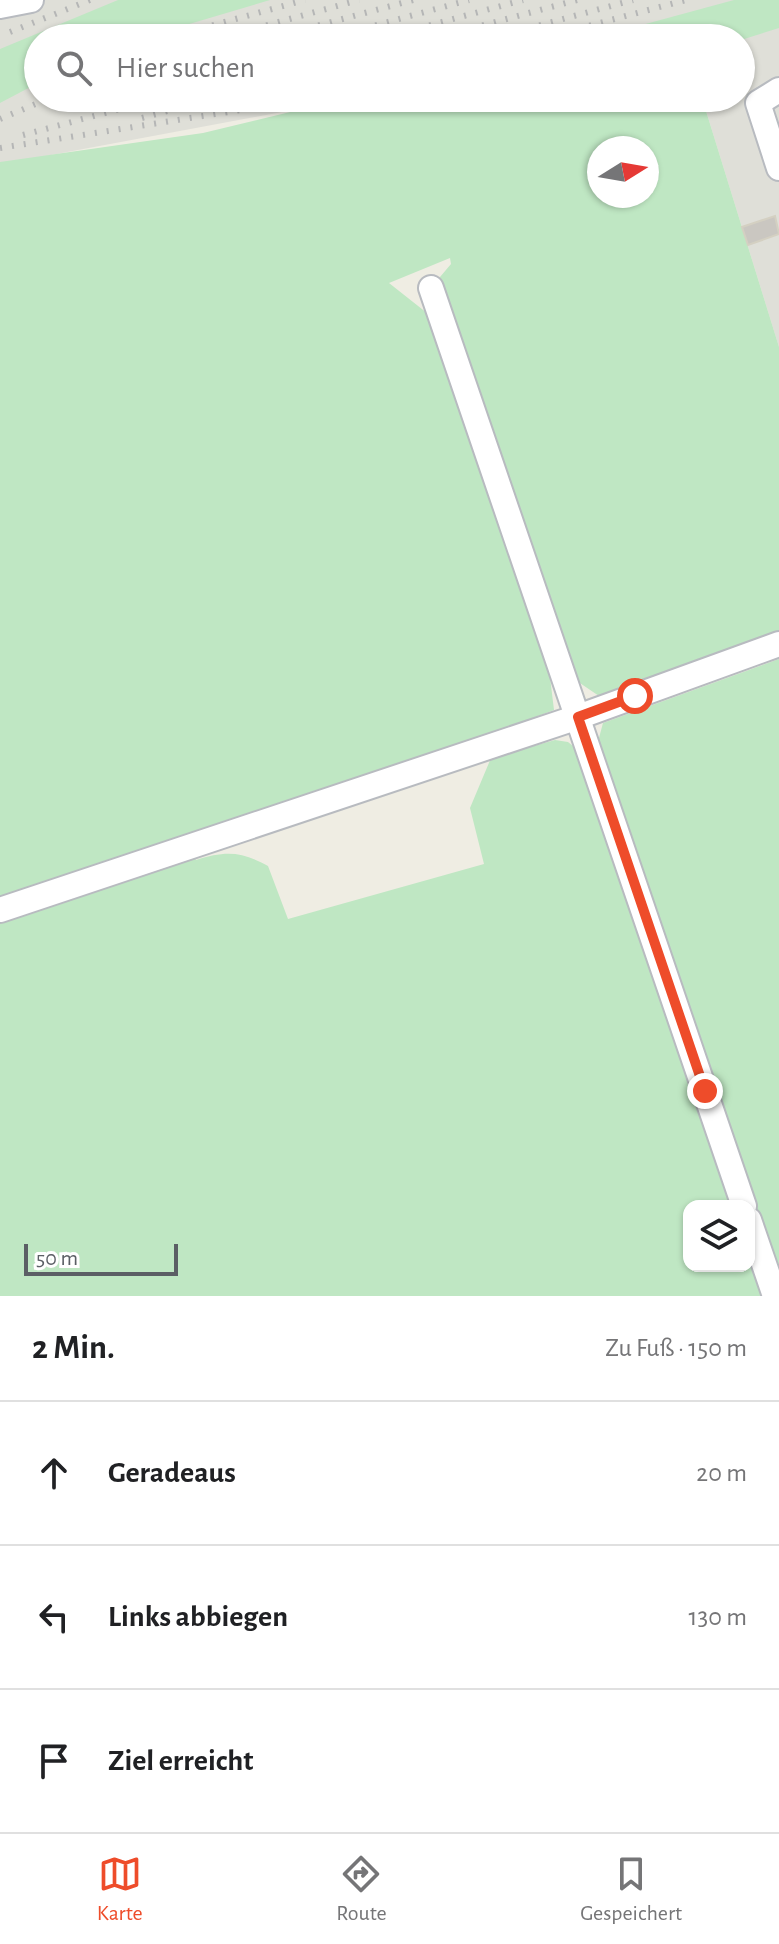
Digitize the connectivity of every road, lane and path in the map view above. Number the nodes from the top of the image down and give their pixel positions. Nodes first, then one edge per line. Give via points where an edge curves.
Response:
1 (31, 0) edge
2 (0, 6) edge
3 (779, 90) edge
4 (779, 168) edge
5 (431, 288) dead end
6 (779, 644) edge
7 (578, 717) junction
8 (0, 910) edge
9 (742, 1200) edge
10 (755, 1238) edge
11 (775, 1296) edge

1 - 2 lane
3 - 4 lane via 758,103
5 - 7 lane
6 - 7 lane
7 - 8 lane
7 - 9 lane
10 - 11 lane

